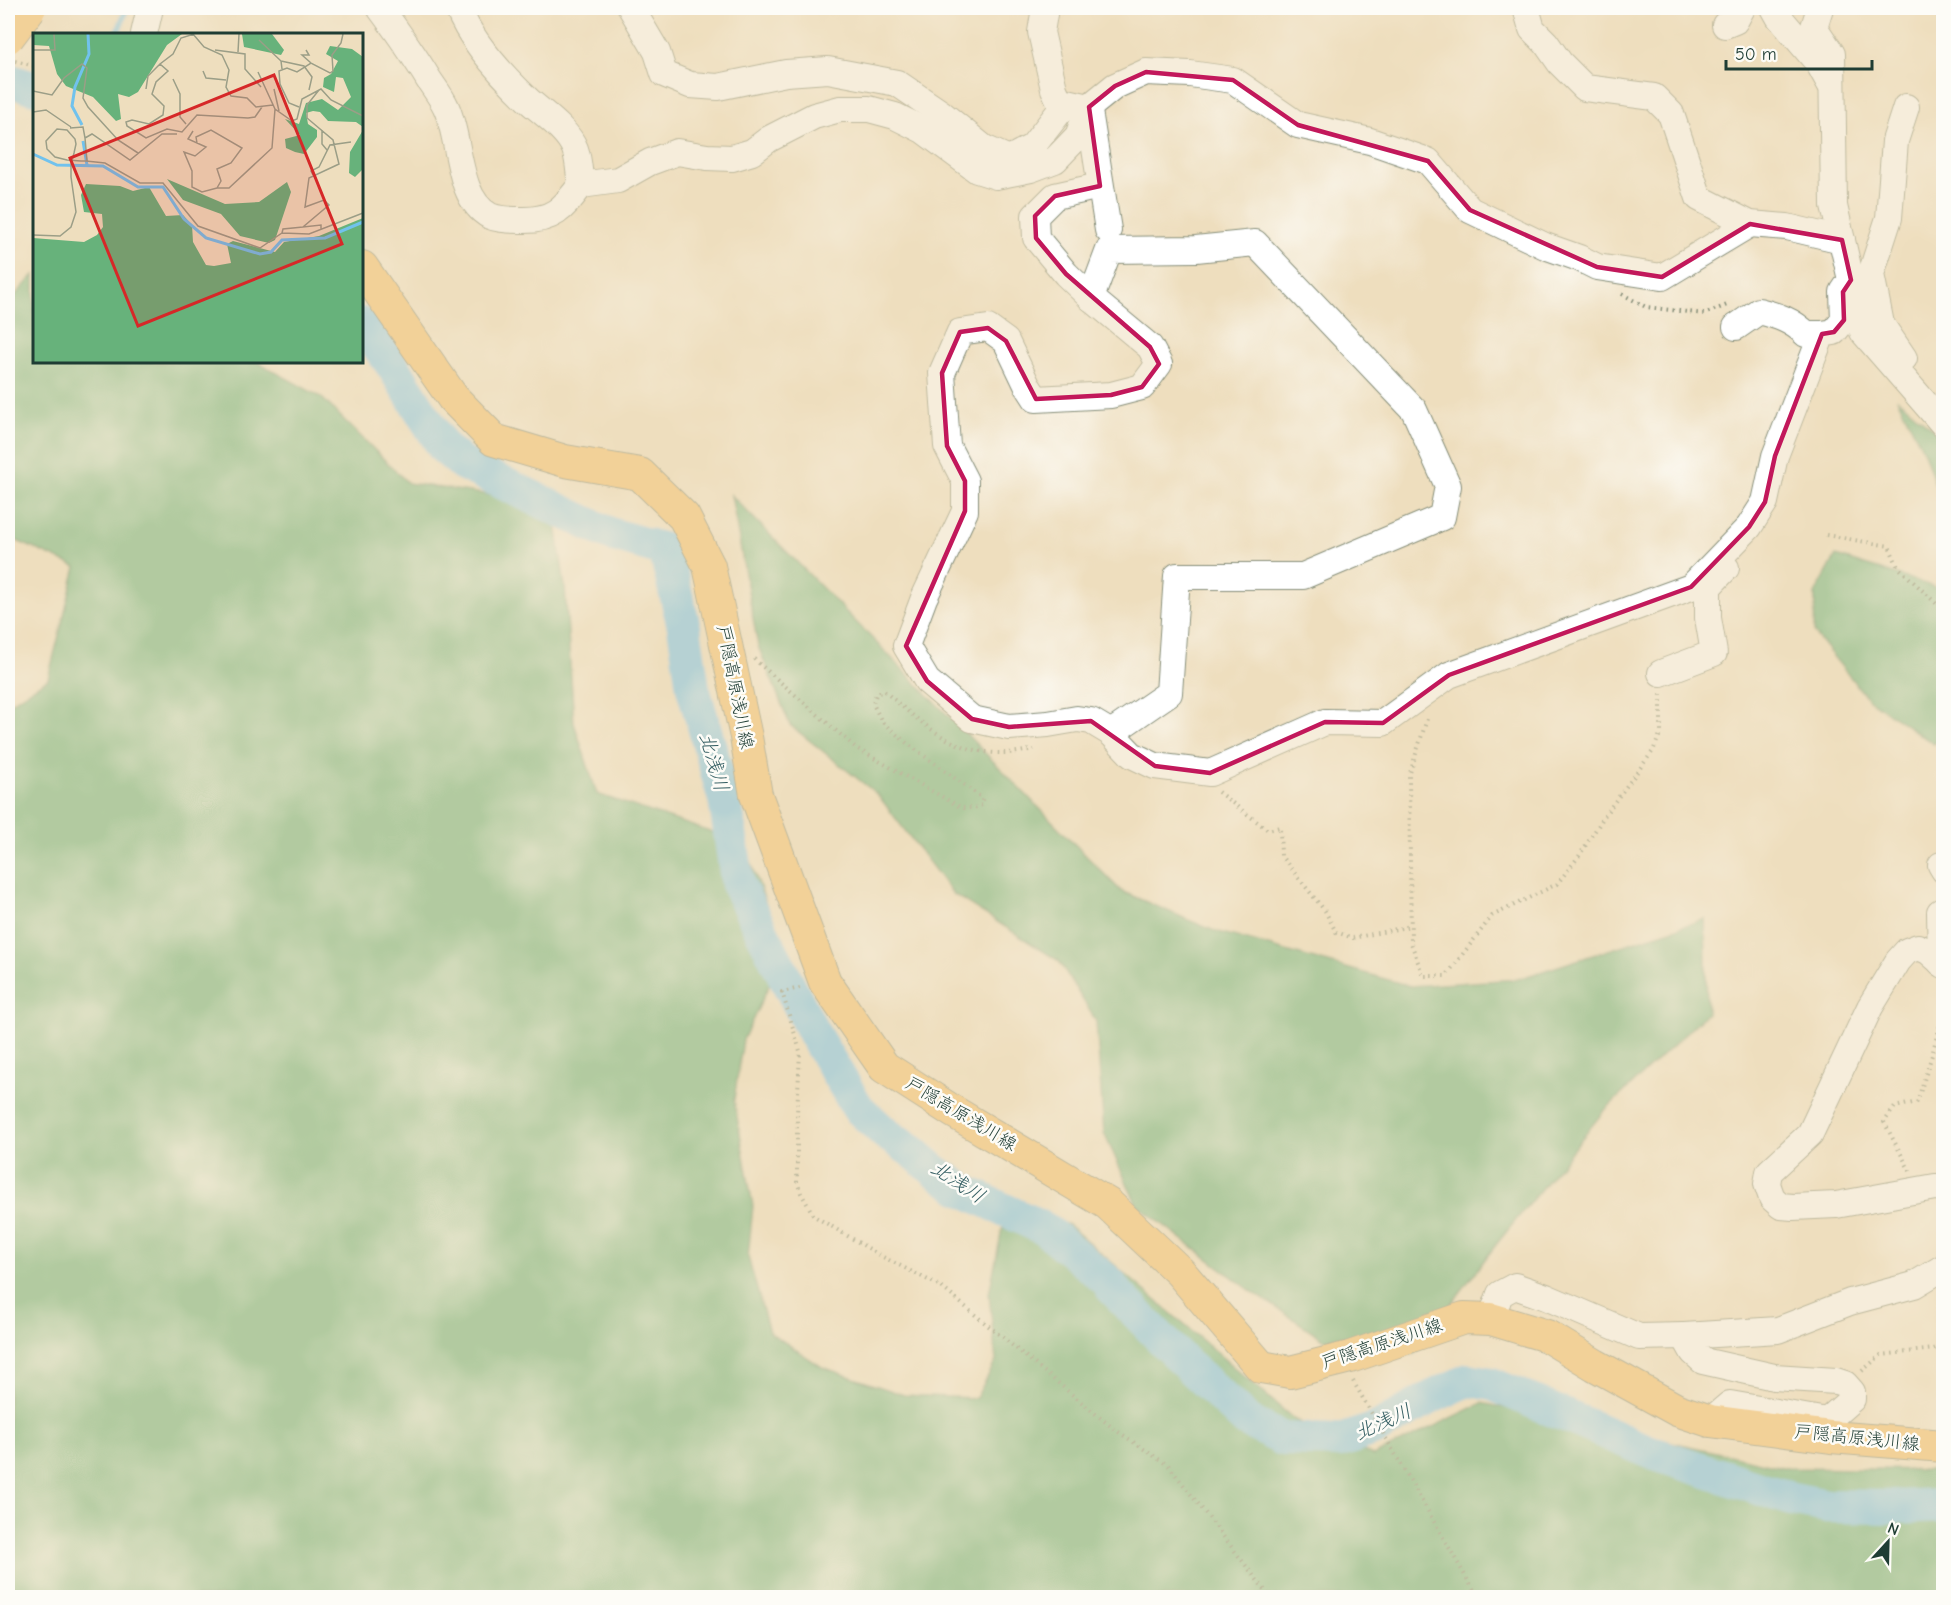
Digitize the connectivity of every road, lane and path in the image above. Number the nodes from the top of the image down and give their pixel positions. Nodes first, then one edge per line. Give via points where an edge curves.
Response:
1 (30, 8) edge
2 (150, 8) edge
3 (380, 8) edge
4 (458, 8) edge
5 (631, 8) edge
6 (1045, 8) edge
7 (1526, 8) edge
8 (1774, 8) edge
9 (1820, 8) edge
10 (8, 22) edge
11 (144, 33) edge
12 (33, 35) edge
13 (8, 37) edge
14 (8, 59) edge
15 (33, 66) edge
16 (1833, 89) junction
17 (1089, 107) junction
18 (1906, 107) dead end
19 (1063, 109) junction
20 (581, 185) junction
21 (1100, 186) junction
22 (1750, 224) junction
23 (1108, 230) dead end
24 (1842, 240) junction
25 (363, 268) edge
26 (1851, 280) junction
27 (1091, 298) junction
28 (1736, 327) dead end
29 (1822, 334) junction
30 (1901, 375) junction
31 (1944, 425) edge
32 (1754, 519) junction
33 (1826, 535) dead end
34 (1944, 611) edge
35 (729, 654) junction
36 (1661, 673) joint
37 (1430, 710) dead end
38 (1111, 733) junction
39 (1036, 749) dead end
40 (1214, 771) junction
41 (1944, 912) edge
42 (1411, 926) junction
43 (1942, 964) edge
44 (825, 982) junction
45 (1944, 1008) edge
46 (1932, 1189) edge
47 (1944, 1267) edge
48 (1491, 1319) junction
49 (1684, 1336) junction
50 (1944, 1344) edge
51 (1341, 1359) junction
52 (1845, 1384) junction
53 (1710, 1421) junction
54 (1944, 1446) edge
55 (1271, 1598) edge
56 (1478, 1598) edge

1 - 13 main road, bridge
2 - 11 street
3 - 20 street via 447,108 467,190 476,205 490,216 538,220 566,206
4 - 20 street via 476,42 571,141
5 - 19 street via 657,52 664,74 690,85 718,87 828,70 897,83 984,148 1009,159 1032,147
6 - 19 street via 1041,32
7 - 22 street via 1532,29 1585,88 1654,97 1671,114 1699,198
8 - 16 street via 1819,64
9 - 16 street via 1814,27 1832,54
10 - 12 main road
14 - 15 path
16 - 24 street via 1834,206
17 - 19 street via 1067,102
17 - 20 street via 1078,136 1055,160 996,176 977,170 923,130 895,116 869,109 840,109 814,116 752,152 732,158 677,152 618,180
17 - 21 street
17 - 22 street via 1115,86 1146,72 1233,80 1298,125 1370,141 1428,161 1470,210 1597,267 1662,277
18 - 30 street via 1895,141 1889,218 1871,274 1881,324 1911,367
21 - 23 street
21 - 27 street via 1055,196 1035,216 1036,238
22 - 24 street via 1786,227
24 - 26 street
25 - 35 main road, 戸隠高原浅川線 via 453,398 494,440 565,461 640,474 684,517 709,566
26 - 29 street via 1843,292 1844,320 1834,332
26 - 30 street via 1863,332
27 - 38 street via 1150,347 1160,364 1142,387 1111,395 1036,399 1006,341 988,328 960,332 942,373 947,446 965,481 965,511 906,646 927,681 972,719 1009,727 1091,720
27 - 38 street via 1109,250 1196,249 1255,243 1414,410 1448,486 1442,517 1303,576 1177,576 1169,693
28 - 29 street via 1759,310 1786,318 1806,334
29 - 32 street via 1775,456 1765,502
30 - 31 street
32 - 36 street via 1760,536 1707,587 1714,653
32 - 40 street via 1691,587 1449,675 1383,723 1325,722
33 - 34 path via 1889,546 1898,567
35 - 39 path via 755,659 856,748 962,808 982,805 982,798 882,722 873,704 876,694 884,691 928,729 971,750 1015,754
35 - 44 main road, 戸隠高原浅川線 via 756,795
36 - 42 path via 1661,732 1653,751 1557,884 1492,916 1446,976 1423,976 1411,944
37 - 42 path via 1409,776
38 - 40 street via 1132,754 1155,766
40 - 42 path via 1218,792 1268,830 1280,827 1281,855 1325,911 1336,932 1353,938
41 - 43 street via 1940,912
43 - 46 street via 1918,947 1907,951 1898,961 1869,1007 1810,1134 1769,1172 1767,1184 1772,1198 1781,1206 1793,1207 1836,1205
44 - 51 main road, 戸隠高原浅川線 via 884,1067 1108,1204 1180,1272 1261,1367 1290,1372
44 - 55 path via 782,992 800,1051 797,1182 814,1216 940,1286 1114,1429 1169,1466
45 - 46 path via 1917,1102 1895,1107 1884,1122
47 - 49 street via 1914,1285 1850,1302 1778,1330
48 - 49 street via 1500,1294 1515,1286 1639,1337
48 - 51 main road, 戸隠高原浅川線 via 1464,1318
48 - 53 main road, 戸隠高原浅川線 via 1547,1336 1677,1410
49 - 52 street via 1703,1361 1774,1377
50 - 52 path via 1935,1349 1881,1355
51 - 56 path
52 - 53 street via 1852,1399 1827,1421 1730,1404
53 - 54 main road, 戸隠高原浅川線

